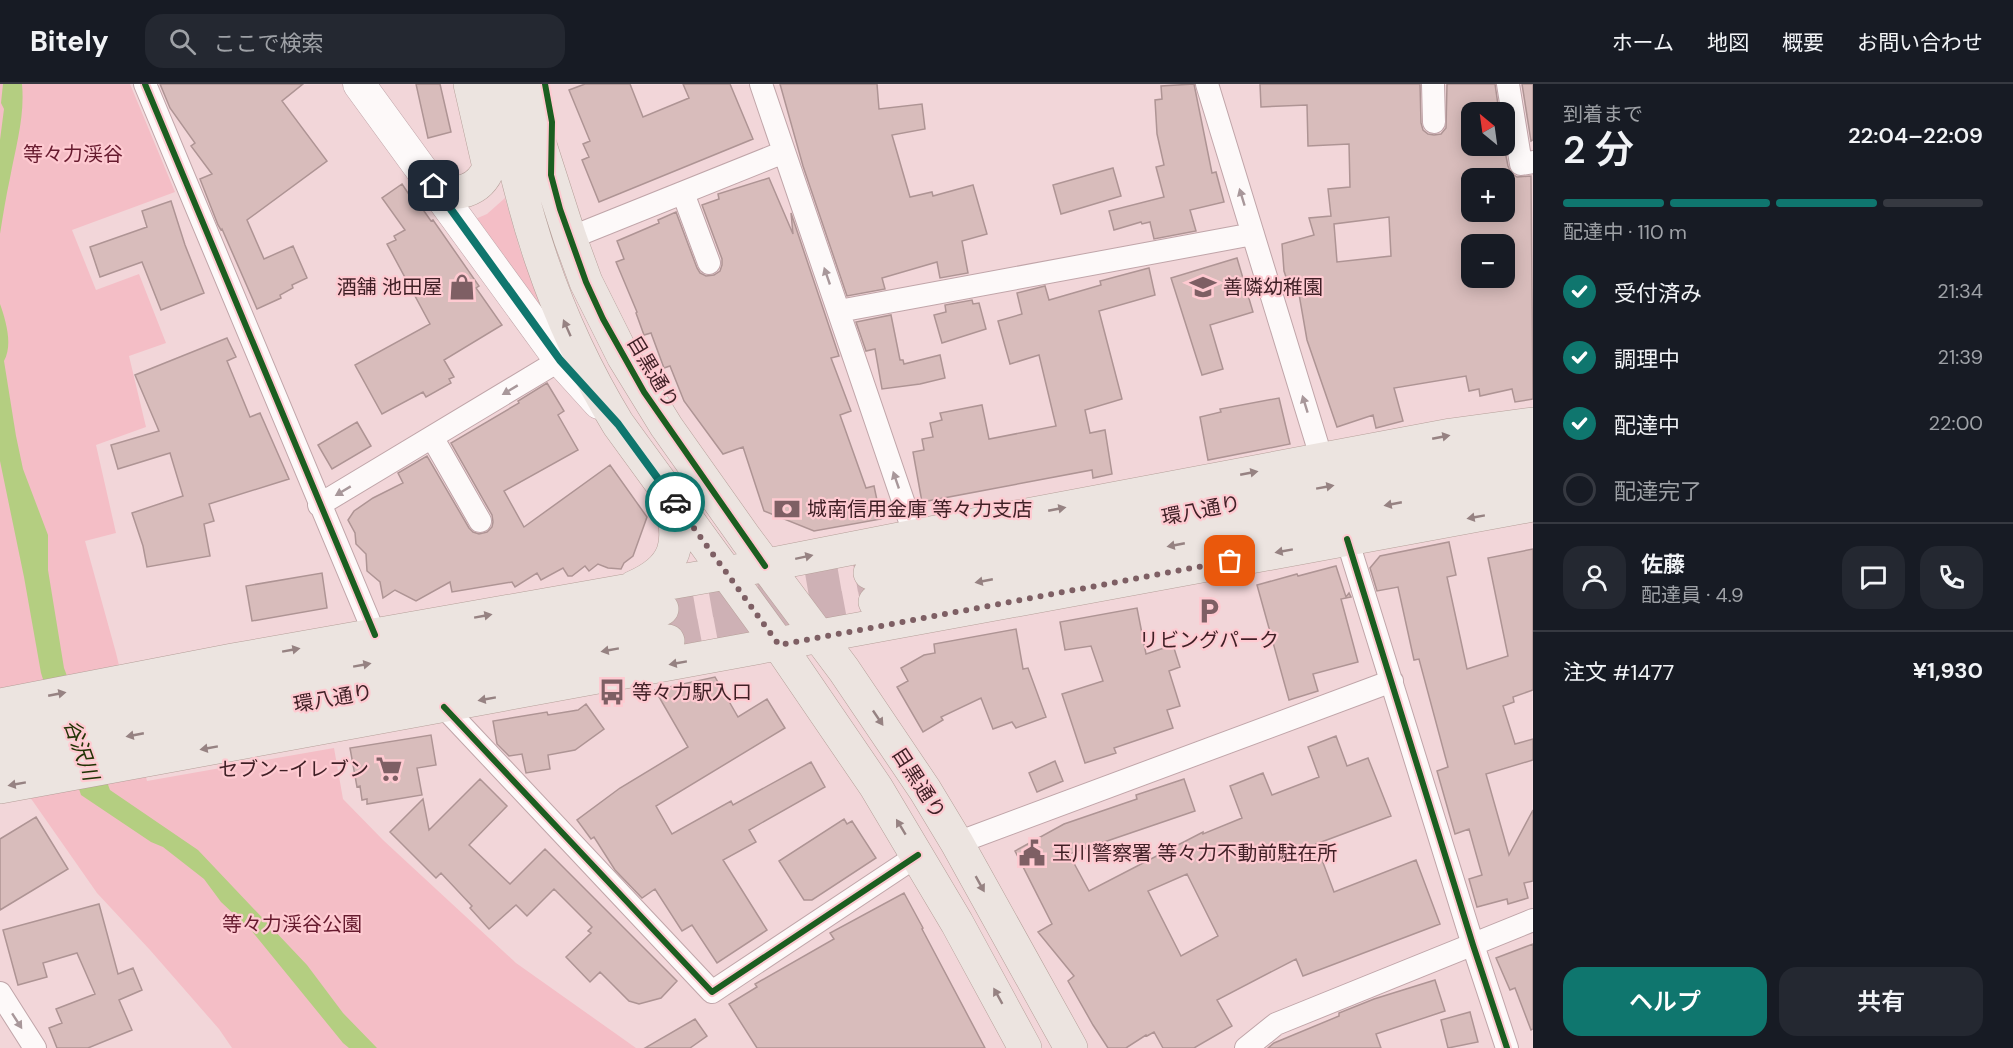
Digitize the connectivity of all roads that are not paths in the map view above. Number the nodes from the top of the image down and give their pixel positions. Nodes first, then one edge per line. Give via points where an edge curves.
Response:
1 (145, 84) edge
2 (359, 84) edge
3 (470, 84) edge
4 (526, 84) edge
5 (545, 84) edge
6 (761, 84) edge
7 (1207, 84) edge
8 (1433, 84) edge
9 (1508, 84) edge
10 (1434, 122) dead end
11 (496, 130) edge
12 (784, 152) junction
13 (1533, 162) edge
14 (551, 175) junction
15 (434, 186) junction
16 (683, 193) junction
17 (1253, 234) junction
18 (570, 238) junction
19 (709, 263) dead end
20 (839, 312) junction
21 (560, 360) junction
22 (618, 424) junction
23 (1533, 424) edge
24 (432, 437) junction
25 (1533, 449) edge
26 (1322, 460) junction
27 (1533, 478) edge
28 (668, 492) junction
29 (320, 505) junction
30 (1533, 505) edge
31 (480, 521) dead end
32 (915, 536) junction
33 (1347, 539) junction
34 (765, 566) junction
35 (726, 573) junction
36 (625, 591) junction
37 (662, 609) tunnel mouth
38 (375, 635) junction
39 (819, 636) junction
40 (668, 641) tunnel mouth
41 (779, 645) junction
42 (1392, 681) junction
43 (249, 699) junction
44 (0, 705) edge
45 (444, 706) junction
46 (0, 728) edge
47 (0, 761) edge
48 (0, 787) edge
49 (957, 843) junction
50 (918, 855) junction
51 (1533, 920) edge
52 (1473, 945) junction
53 (0, 993) edge
54 (35, 1048) edge
55 (1025, 1048) edge
56 (1071, 1048) edge
57 (1246, 1048) edge
58 (1506, 1048) edge

1 - 29 street
2 - 15 street
3 - 11 main road, 目黒通り
4 - 14 main road, 目黒通り via 534,126
5 - 14 main road via 552,122
6 - 12 street
17 -> 7 street
8 - 10 street
9 - 13 street via 1521,164
11 - 15 main road via 483,180 469,191 450,192
22 -> 11 main road, 目黒通り via 587,370 556,302
12 - 16 street
20 -> 12 street
14 - 18 main road, 目黒通り
15 - 21 street
16 - 18 street
16 - 19 street
17 - 20 street
26 -> 17 street
18 - 34 main road, 目黒通り via 603,319 644,392
32 -> 20 street
21 - 22 street
21 -> 24 street
22 - 28 main road, 目黒通り
26 -> 23 main road
24 -> 29 street
24 - 31 street
27 -> 25 main road, 環八通り via 873,588
32 -> 26 main road
28 - 35 main road, 目黒通り
28 - 36 main road via 677,524 674,553 654,575
29 - 38 street
30 -> 33 main road
34 -> 32 main road
33 -> 39 main road
33 - 42 street
34 - 35 main road
34 - 39 main road, 目黒通り
35 - 36 main road
35 - 41 main road, 目黒通り
38 -> 36 main road
43 -> 37 main road, 環八通り via 394,659
43 -> 38 main road
39 - 41 main road
39 -> 49 main road, 目黒通り via 874,713
40 -> 43 main road, 環八通り
41 -> 45 main road
50 -> 41 main road, 目黒通り via 876,786
42 - 49 street
42 - 52 street
44 -> 43 main road
43 - 45 main road
43 - 46 main road, 環八通り
43 -> 47 main road, 環八通り
43 -> 48 main road
45 - 50 street via 712,992
49 -> 56 main road, 目黒通り
55 -> 50 main road, 目黒通り
51 - 52 street
52 - 57 street via 1276,1024
52 - 58 street
53 -> 54 street

